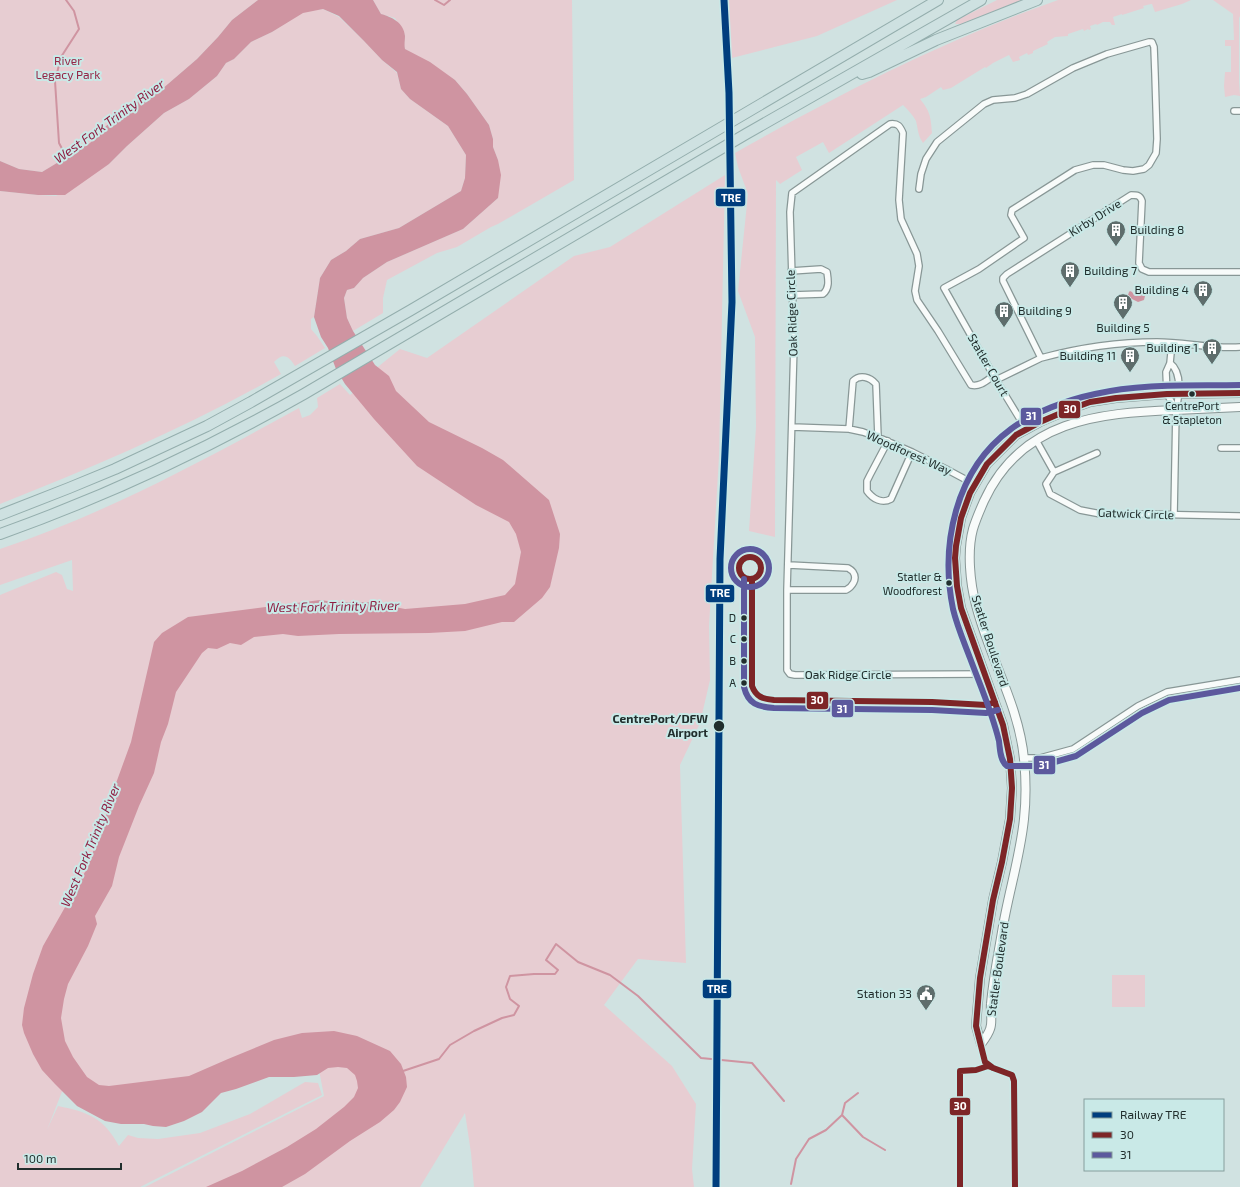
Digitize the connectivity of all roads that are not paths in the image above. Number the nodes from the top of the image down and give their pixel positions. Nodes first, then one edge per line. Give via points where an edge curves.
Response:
1 (938, 0) edge
2 (981, 0) edge
3 (1037, 0) edge
4 (845, 78) junction
5 (919, 189) dead end
6 (791, 271) junction
7 (1240, 272) edge
8 (792, 296) junction
9 (1172, 343) junction
10 (1240, 347) edge
11 (1041, 358) junction
12 (1170, 363) junction
13 (994, 378) junction
14 (1240, 393) edge
15 (1167, 394) junction
16 (1179, 394) junction
17 (1240, 407) edge
18 (1176, 410) junction
19 (792, 427) junction
20 (849, 429) junction
21 (1026, 429) junction
22 (878, 437) junction
23 (1036, 440) junction
24 (888, 441) junction
25 (1222, 448) dead end
26 (1240, 448) edge
27 (912, 452) junction
28 (1097, 453) dead end
29 (1054, 472) junction
30 (974, 484) junction
31 (0, 514) edge
32 (1174, 515) junction
33 (1240, 516) edge
34 (0, 534) edge
35 (789, 565) junction
36 (787, 590) junction
37 (976, 605) junction
38 (961, 608) junction
39 (984, 674) junction
40 (1240, 680) edge
41 (1024, 758) junction
42 (1010, 759) junction
43 (1002, 862) junction
44 (1016, 864) junction

1 - 31 highway via 251,402 115,469
2 - 4 highway
3 - 4 highway via 936,40 869,72
4 - 34 highway via 304,394 216,442 79,504
5 - 13 street, Statler Court via 926,159 937,142 984,104 1027,94 1073,68 1108,54 1152,42 1157,139 1156,153 1149,165 1133,171 1104,165 1075,170 1012,210 1011,215 1024,238 944,288
6 - 8 street, Oak Ridge Circle
6 - 8 street via 821,269 827,272 828,281 823,294
6 - 13 street, Oak Ridge Circle via 792,193 895,123 900,126 903,133 899,200 901,219 917,254 917,300 971,385 980,385
7 - 11 street, Kirby Drive via 1150,272 1142,269 1139,263 1142,201 1138,195 1131,195 1003,278
8 - 19 street, Oak Ridge Circle
9 - 10 street
9 - 11 street via 1157,342 1070,350
9 - 12 street
11 - 13 street
12 - 15 street via 1166,372
12 - 16 street via 1179,382
13 - 21 street, Statler Court
14 - 16 street, Statler Boulevard
15 - 16 street, Statler Boulevard
15 - 18 street
15 - 21 street, Statler Boulevard via 1090,402
16 - 18 street
17 - 18 street, Statler Boulevard
18 - 23 street, Statler Boulevard via 1092,417 1072,423
18 - 32 street
19 - 20 street, Woodforest Way
19 - 35 street, Oak Ridge Circle
20 - 22 street, Woodforest Way
20 - 22 street via 853,381 861,377 867,378 876,384
21 - 23 street, Statler Court
21 - 30 street, Statler Boulevard via 1016,435 987,464
22 - 24 street, Woodforest Way
23 - 29 street
23 - 37 street, Statler Boulevard via 1007,464 988,492 977,516 971,545 970,574
24 - 27 street, Woodforest Way
24 - 27 street via 868,481 867,492 872,498 885,501 892,499
25 - 26 street
27 - 30 street, Woodforest Way
28 - 29 street
29 - 32 street, Gatwick Circle via 1046,484 1050,494 1080,510 1101,514
30 - 38 street, Statler Boulevard via 961,518 956,546 957,586
32 - 33 street, Gatwick Circle
35 - 36 street, Oak Ridge Circle
35 - 36 street via 848,568 854,575 853,584 846,590
36 - 39 street, Oak Ridge Circle via 787,670 790,674
37 - 38 street
37 - 41 street, Statler Boulevard via 1010,698
38 - 39 street, Statler Boulevard
39 - 42 street, Statler Boulevard via 1003,725
40 - 41 street via 1167,692 1138,706 1073,749 1040,758
41 - 42 street
41 - 44 street, Statler Boulevard via 1024,819
42 - 43 street, Statler Boulevard via 1010,819
43 - 44 street
43 - 44 street, Statler Boulevard via 980,978 976,1026 981,1044 991,1028 994,980

